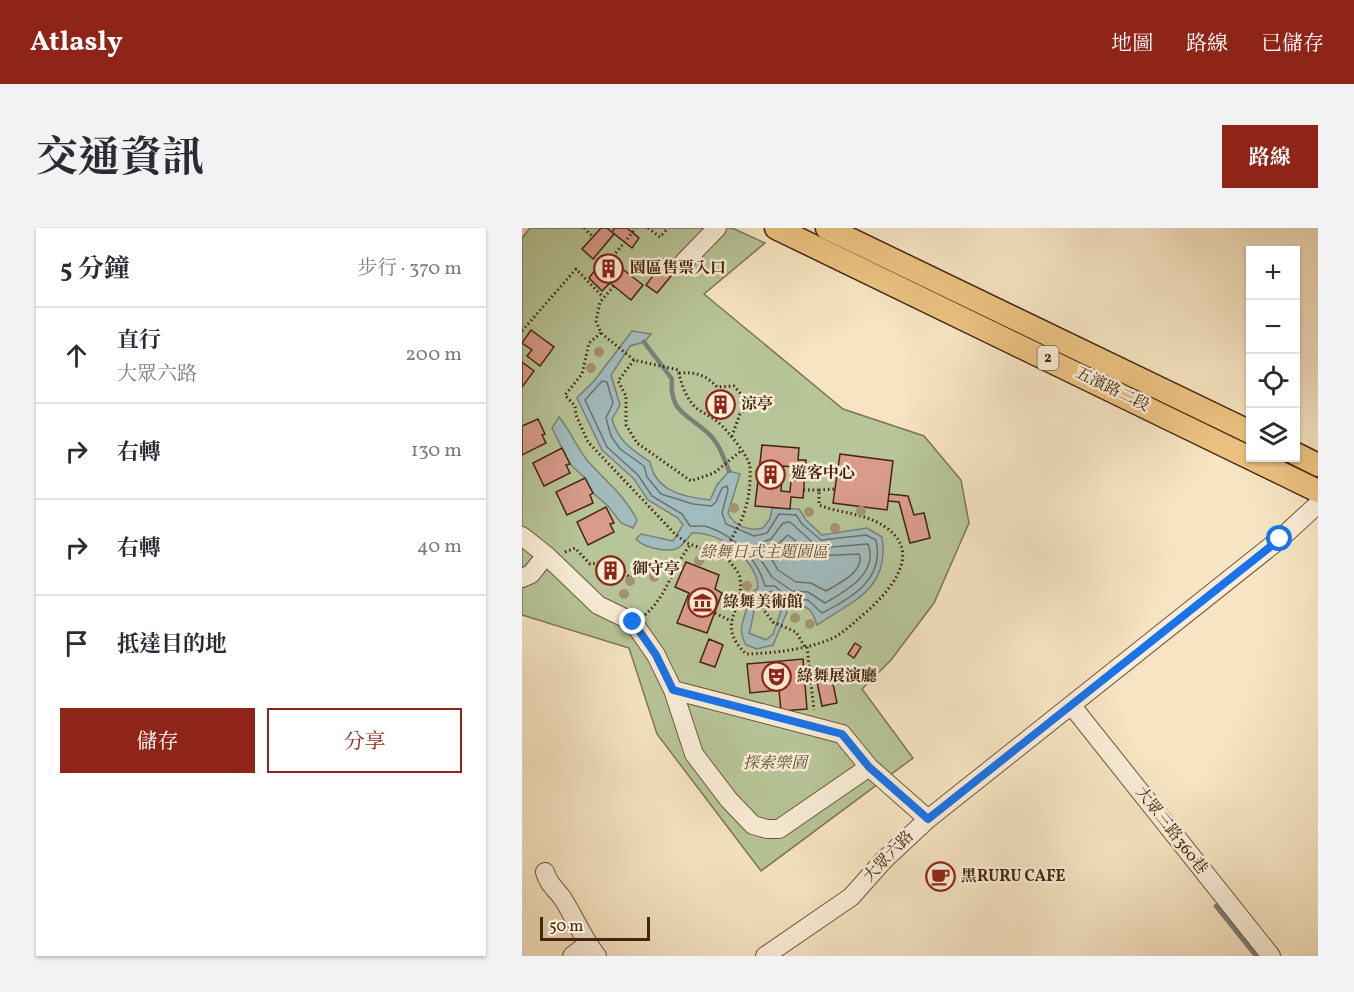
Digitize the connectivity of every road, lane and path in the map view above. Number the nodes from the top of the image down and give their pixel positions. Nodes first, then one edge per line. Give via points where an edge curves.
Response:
1 (584, 228) edge
2 (636, 228) edge
3 (648, 228) edge
4 (668, 228) edge
5 (717, 228) edge
6 (776, 228) edge
7 (827, 228) edge
8 (593, 237) dead end
9 (610, 260) dead end
10 (684, 262) dead end
11 (614, 286) dead end
12 (603, 297) junction
13 (522, 331) edge
14 (601, 333) junction
15 (634, 360) junction
16 (679, 373) junction
17 (1246, 430) edge
18 (732, 437) junction
19 (741, 451) junction
20 (1300, 456) edge
21 (1318, 465) edge
22 (835, 489) dead end
23 (803, 490) dead end
24 (819, 490) junction
25 (1318, 491) edge
26 (1318, 504) edge
27 (522, 536) edge
28 (689, 544) junction
29 (548, 556) junction
30 (726, 557) junction
31 (677, 561) junction
32 (522, 578) edge
33 (739, 594) junction
34 (715, 613) dead end
35 (732, 621) junction
36 (635, 624) junction
37 (806, 647) junction
38 (673, 690) junction
39 (1072, 706) junction
40 (816, 726) junction
41 (869, 767) junction
42 (928, 819) junction
43 (545, 872) dead end
44 (592, 950) edge
45 (572, 956) edge
46 (765, 956) edge
47 (1271, 956) edge

1 - 8 path
2 - 9 path
3 - 4 path via 660,237
5 - 10 street
6 - 25 main road, 五濱路二段 / 2
7 - 17 main road, 五濱路二段 / 2
11 - 12 path
12 - 13 path via 576,269
12 - 14 path via 596,321
14 - 15 path
14 - 28 path via 589,343 582,374 565,395 575,406 588,442
15 - 16 path via 667,366
15 - 19 path via 618,381 626,396 626,425 637,443 691,481 714,473
16 - 18 path via 683,389 695,407
16 - 18 path via 694,372 717,387 734,386 751,406 740,414
18 - 19 path
19 - 30 path via 750,464 750,492
20 - 21 main road
22 - 24 path
23 - 24 path
24 - 37 path via 819,505 888,528 900,541 903,559 893,585 876,604 834,638
26 - 39 street, 大眾六路
27 - 29 street
28 - 30 path
28 - 31 path
29 - 31 path via 575,548 590,564 614,561 630,578
29 - 32 street
29 - 36 street via 598,605
30 - 33 path via 739,575
31 - 36 path via 669,585 653,609
33 - 35 path
33 - 37 path via 759,604 773,622 796,632
34 - 35 path
35 - 37 path via 731,634 746,654
36 - 38 street
37 - 40 path
38 - 40 street
38 - 41 street via 694,754 753,825 779,829
39 - 42 street, 大眾六路
39 - 47 street, 大眾三路360巷
40 - 41 street via 842,734
41 - 42 street
42 - 46 street, 大眾六路 via 851,897
43 - 44 street via 548,883 562,897
44 - 45 street

